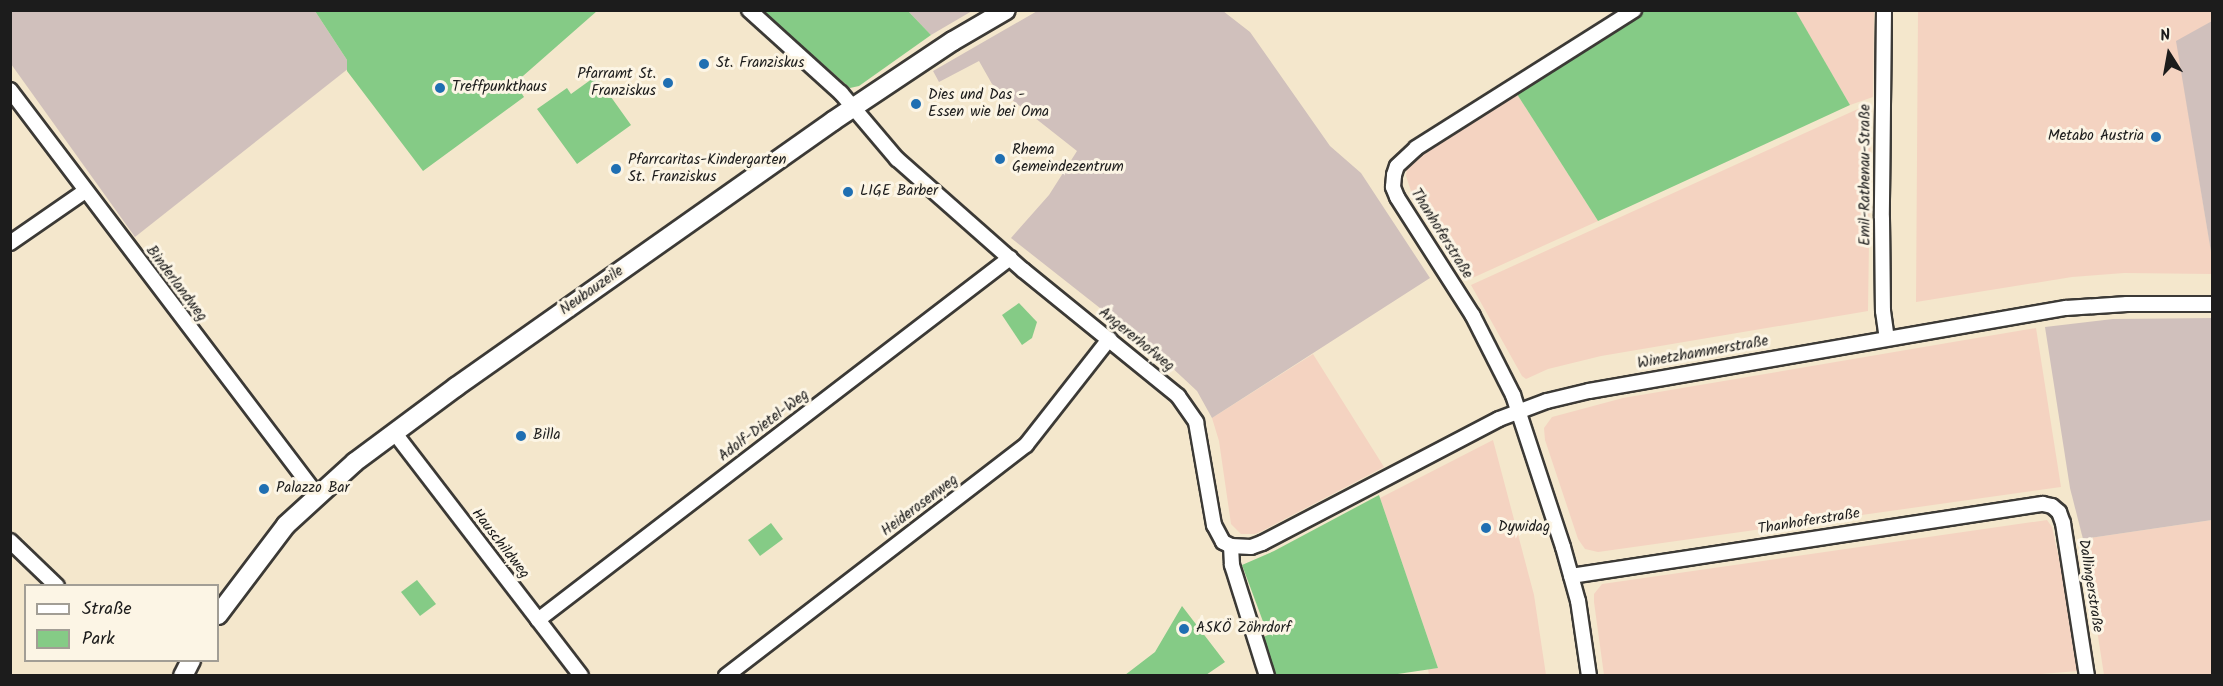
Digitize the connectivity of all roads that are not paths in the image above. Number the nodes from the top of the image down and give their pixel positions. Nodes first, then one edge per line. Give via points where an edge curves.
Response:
1 (749, 10) edge
2 (1006, 10) edge
3 (1634, 10) edge
4 (1884, 10) edge
5 (10, 90) edge
6 (853, 108) junction
7 (85, 191) junction
8 (10, 243) edge
9 (1010, 258) junction
10 (2212, 304) edge
11 (1887, 338) junction
12 (1109, 339) junction
13 (1519, 412) junction
14 (394, 432) junction
15 (317, 495) junction
16 (2052, 506) joint
17 (10, 541) edge
18 (1231, 546) junction
19 (1571, 576) junction
20 (56, 584) edge
21 (219, 614) edge
22 (538, 620) junction
23 (581, 675) edge
24 (726, 675) edge
25 (1267, 675) edge
26 (1589, 675) edge
27 (2087, 675) edge

1 - 6 street, Angererhofweg
2 - 6 street, Neubauzeile
3 - 13 street, Thanhoferstraße via 1416,148 1397,166 1394,175 1397,197 1473,316
4 - 11 street, Emil-Rathenau-Straße via 1882,207
5 - 7 street, Binderlandweg
6 - 9 street, Angererhofweg via 897,159
6 - 14 street, Neubauzeile
7 - 8 street
7 - 15 street, Binderlandweg
9 - 12 street, Angererhofweg
9 - 22 street, Adolf-Dietel-Weg
10 - 11 street, Winetzhammerstraße via 2066,308
11 - 13 street, Winetzhammerstraße via 1605,387 1546,401
12 - 18 street, Angererhofweg via 1164,383 1188,408 1201,436 1214,525 1223,542
12 - 24 street, Heiderosenweg via 1026,445
13 - 18 street, Winetzhammerstraße via 1262,543
13 - 19 street, Thanhoferstraße
14 - 15 street, Neubauzeile
14 - 22 street, Hauschildweg
15 - 21 street, Neubauzeile via 286,525
16 - 19 street, Thanhoferstraße via 2043,504
16 - 27 street, Dallingerstraße via 2063,523
17 - 20 street
18 - 25 street, Angererhofweg via 1232,565
19 - 26 street, Thanhoferstraße
22 - 23 street, Hauschildweg

